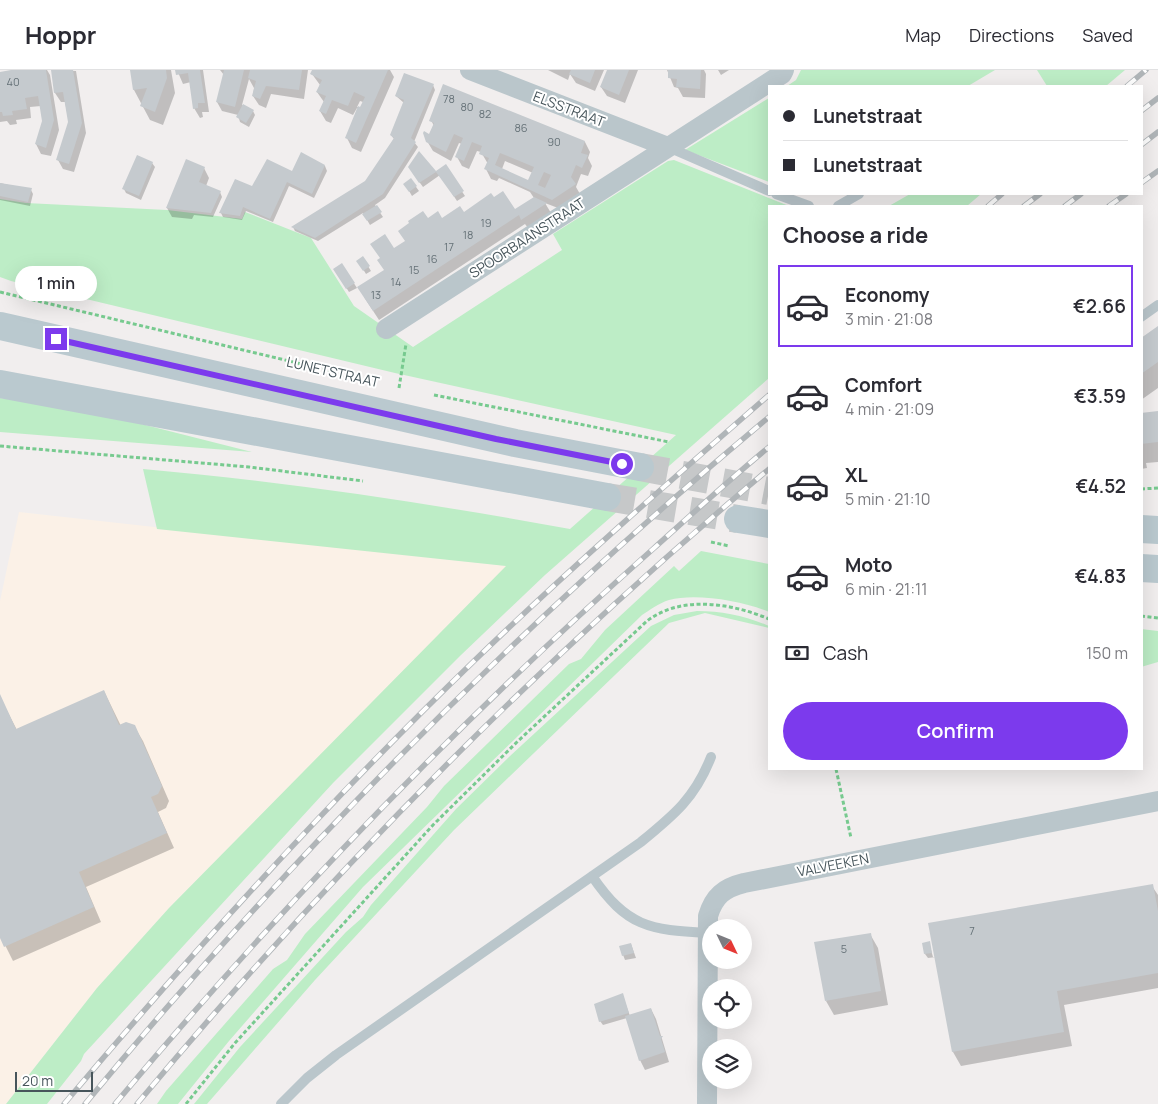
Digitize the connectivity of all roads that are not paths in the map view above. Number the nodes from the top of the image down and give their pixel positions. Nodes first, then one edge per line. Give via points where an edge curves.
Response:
1 (470, 70) edge
2 (784, 70) edge
3 (668, 147) junction
4 (768, 191) edge
5 (779, 195) edge
6 (857, 195) edge
7 (806, 205) edge
8 (840, 205) edge
9 (1158, 305) edge
10 (1143, 316) edge
11 (0, 326) edge
12 (386, 329) dead end
13 (0, 384) edge
14 (640, 467) tunnel mouth
15 (607, 496) tunnel mouth
16 (738, 519) tunnel mouth
17 (768, 524) edge
18 (1143, 529) edge
19 (1158, 530) edge
20 (1143, 568) edge
21 (1158, 569) edge
22 (711, 757) dead end
23 (1158, 801) edge
24 (592, 876) junction
25 (708, 919) edge
26 (702, 933) edge
27 (708, 969) edge
28 (281, 1104) edge
29 (707, 1104) edge

1 - 3 street, ELSSTRAAT
2 - 3 street, SPOORBAANSTRAAT
3 - 4 lane
3 - 12 street, SPOORBAANSTRAAT
5 - 7 lane
6 - 8 lane
9 - 10 lane
11 - 14 main road via 486,437
13 - 15 main road
16 - 17 main road
18 - 19 main road
20 - 21 main road
22 - 24 lane via 702,781 679,810 641,842
23 - 25 street, VALVEEKEN via 731,886 712,904
24 - 26 lane via 621,911 646,926
24 - 28 lane via 336,1055
27 - 29 street, VALVEEKEN

